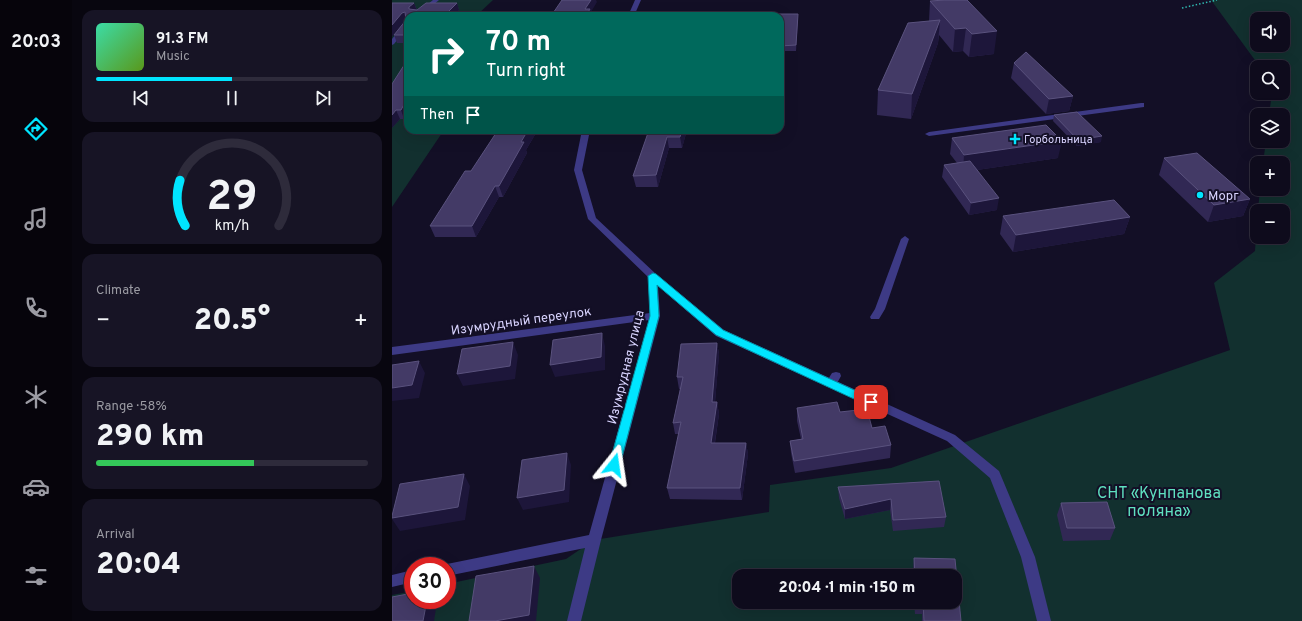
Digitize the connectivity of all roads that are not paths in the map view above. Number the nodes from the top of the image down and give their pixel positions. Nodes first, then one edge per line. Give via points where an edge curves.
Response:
1 (436, 0) edge
2 (638, 0) edge
3 (421, 12) edge
4 (633, 12) edge
5 (404, 28) edge
6 (392, 43) edge
7 (1141, 105) dead end
8 (585, 134) edge
9 (929, 134) dead end
10 (905, 239) dead end
11 (653, 276) junction
12 (655, 316) junction
13 (875, 316) dead end
14 (392, 351) edge
15 (594, 540) junction
16 (456, 568) edge
17 (404, 578) edge
18 (392, 581) edge
19 (574, 621) edge
20 (1044, 621) edge

1 - 3 street
2 - 4 street
5 - 6 street
7 - 9 street
8 - 11 street via 578,170 592,219
10 - 13 street via 880,309
11 - 12 street, Изумрудная улица
11 - 20 street via 720,333 833,380 951,438 995,475 1028,557
12 - 14 street, Изумрудный переулок
12 - 15 street, Изумрудная улица
15 - 16 street
15 - 19 street, Изумрудная улица
17 - 18 street

